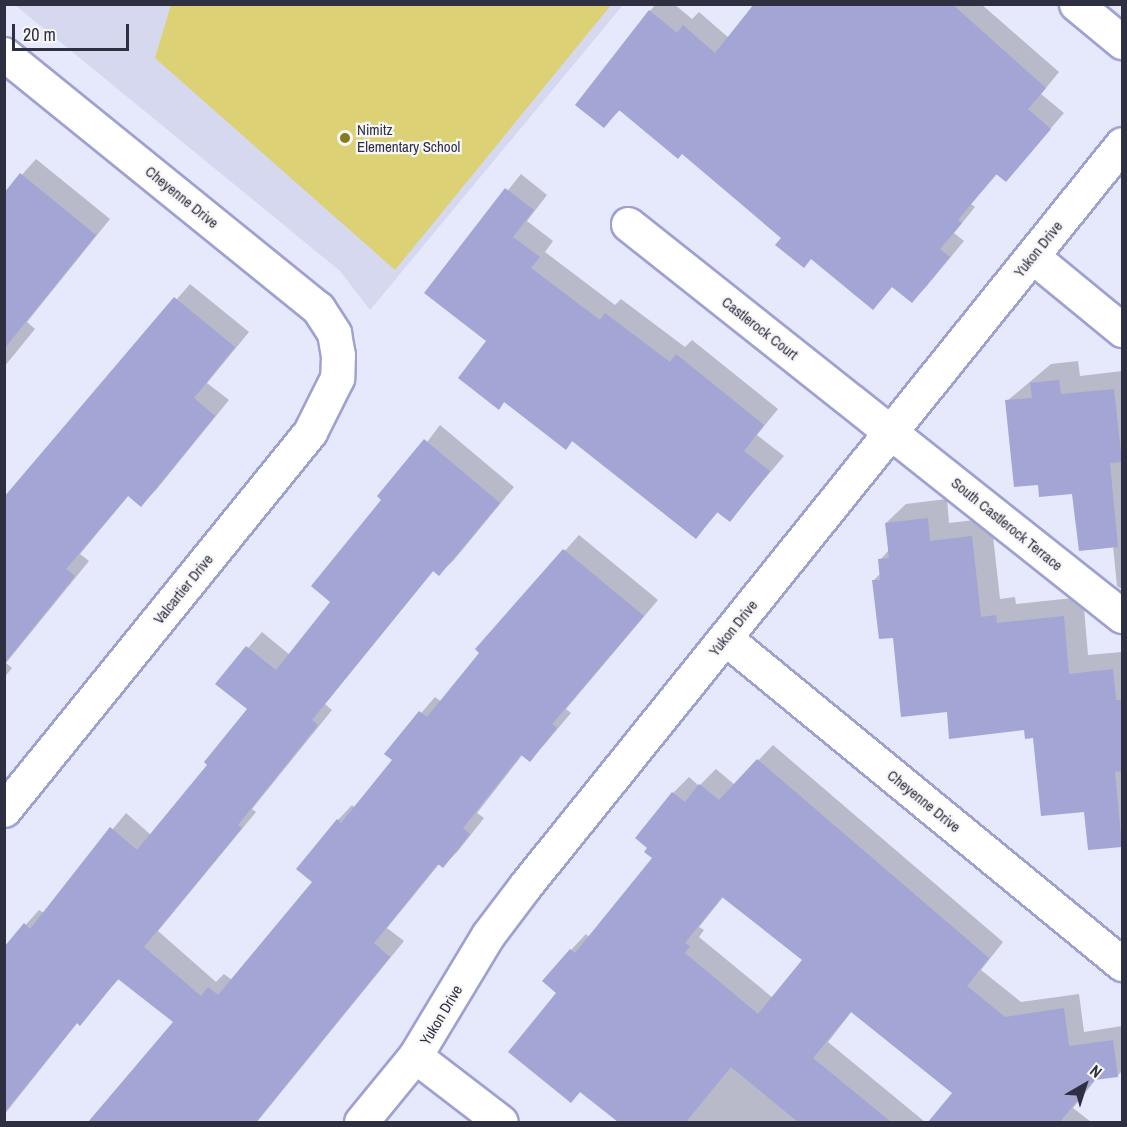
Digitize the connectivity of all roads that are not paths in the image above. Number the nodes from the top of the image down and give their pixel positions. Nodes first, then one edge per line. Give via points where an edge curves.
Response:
1 (1076, 4) edge
2 (1122, 42) edge
3 (4, 54) edge
4 (1122, 144) edge
5 (628, 224) dead end
6 (1032, 256) junction
7 (1122, 330) edge
8 (338, 356) joint
9 (892, 432) junction
10 (1122, 616) edge
11 (725, 638) junction
12 (4, 810) edge
13 (1122, 964) edge
14 (415, 1056) junction
15 (361, 1122) edge
16 (501, 1122) edge

1 - 2 street
3 - 8 street, Cheyenne Drive via 318,308 334,333
4 - 6 street, Yukon Drive
5 - 9 street, Castlerock Court
6 - 7 street
6 - 9 street, Yukon Drive
8 - 12 street, Valcartier Drive via 337,378 310,432
9 - 10 street, South Castlerock Terrace
9 - 11 street, Yukon Drive
11 - 13 street, Cheyenne Drive
11 - 14 street, Yukon Drive via 488,935
14 - 15 street, Yukon Drive
14 - 16 street

